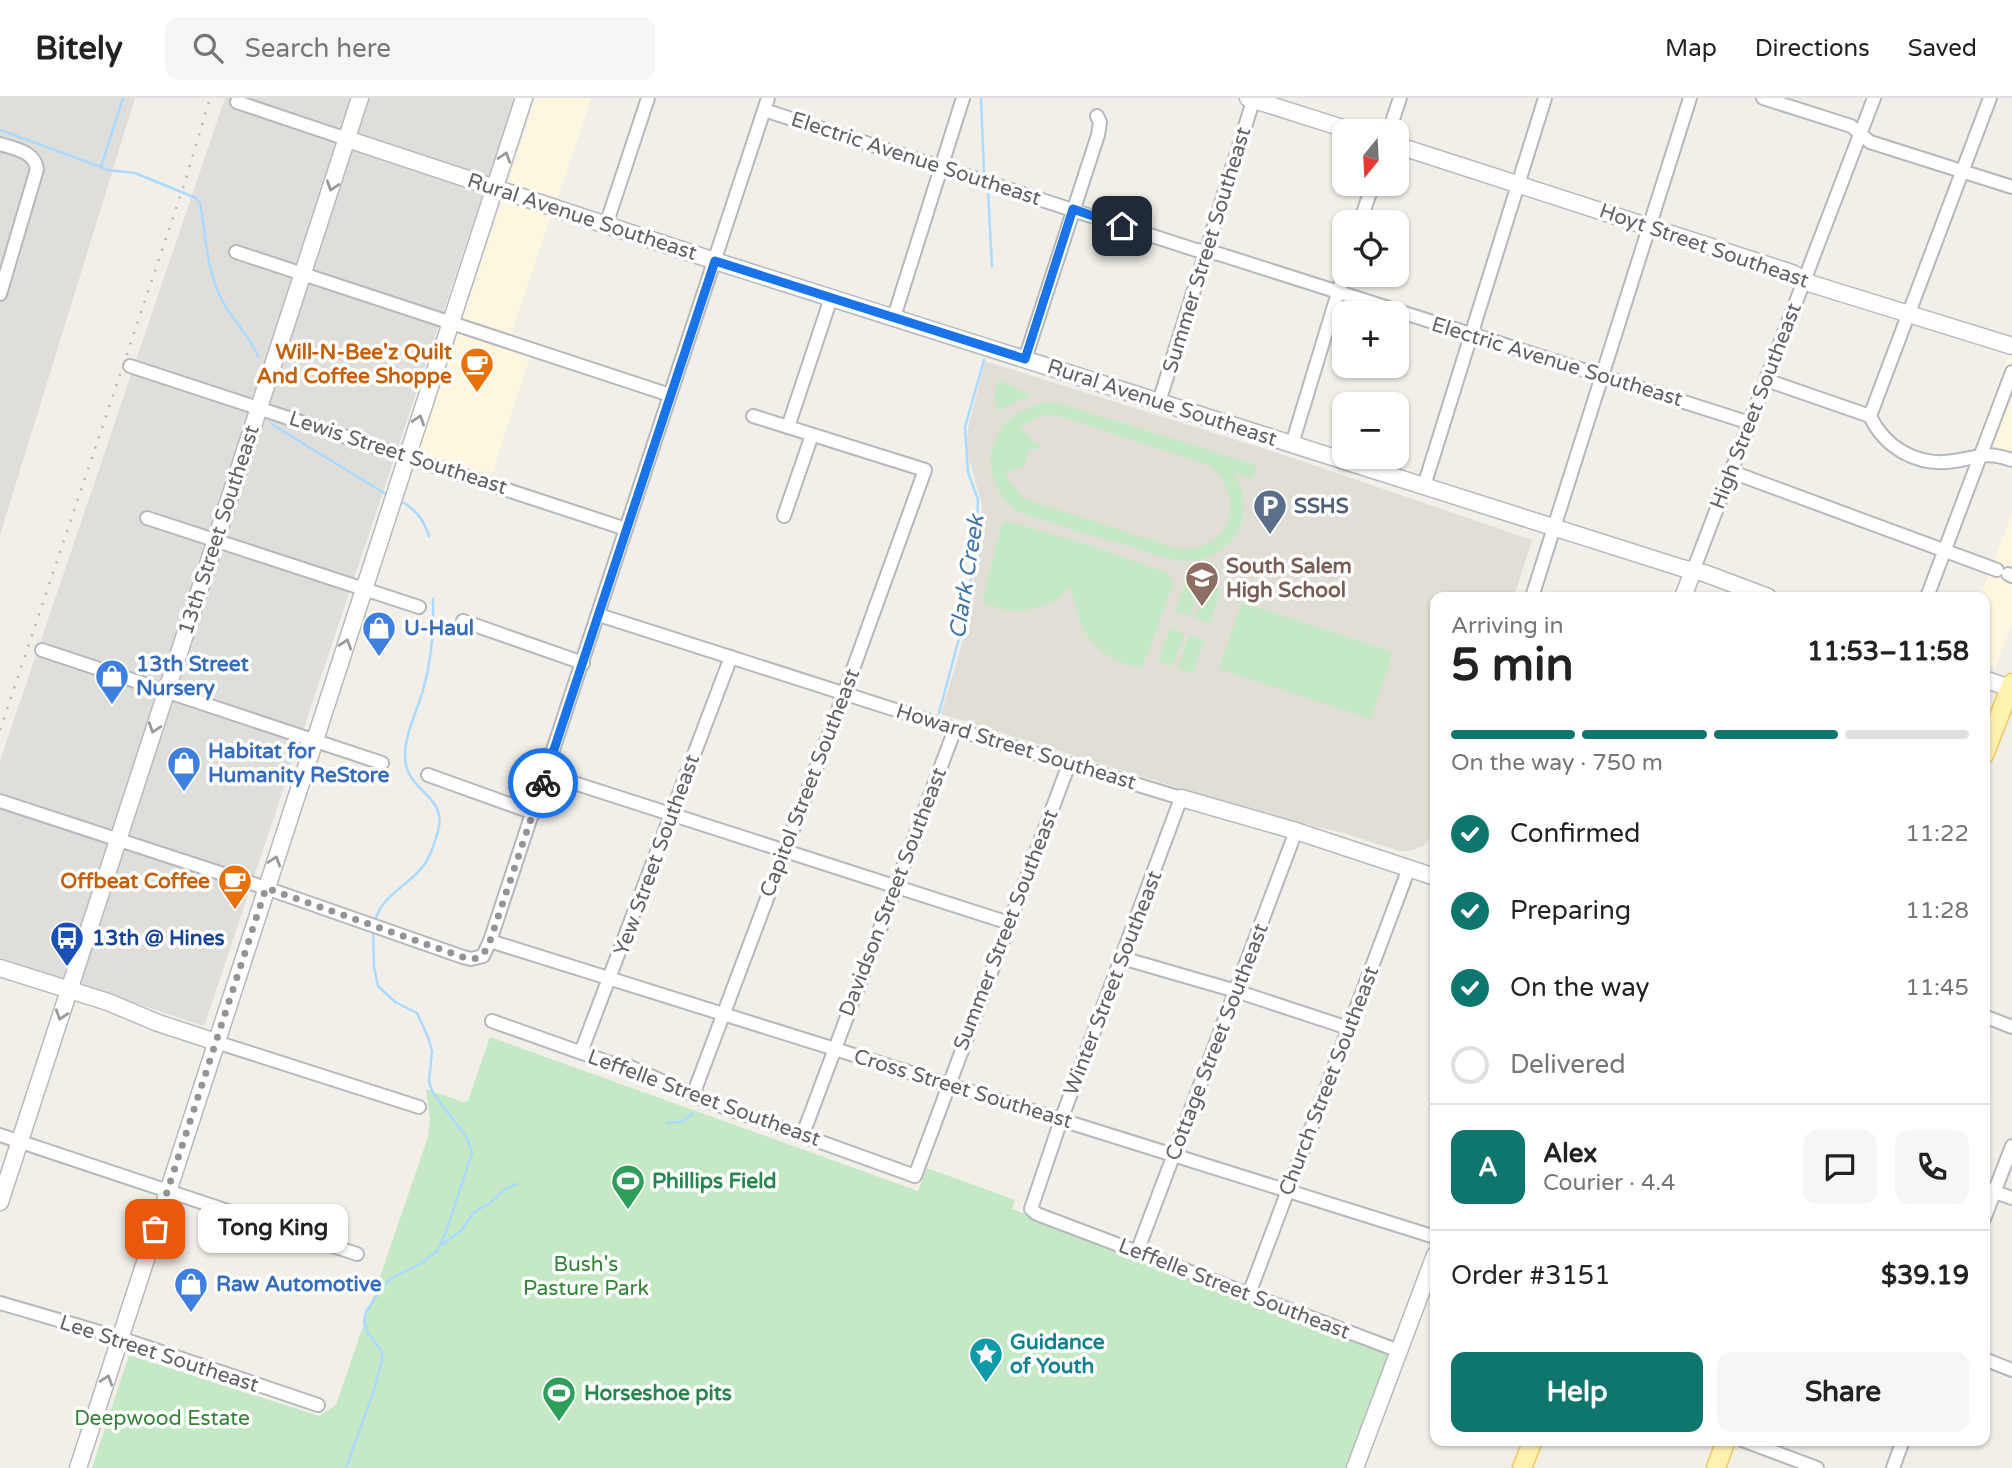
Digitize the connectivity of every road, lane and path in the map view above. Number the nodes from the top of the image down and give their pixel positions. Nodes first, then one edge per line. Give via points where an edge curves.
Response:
1 (360, 98) edge
2 (524, 98) edge
3 (648, 98) edge
4 (963, 98) edge
5 (1399, 98) edge
6 (1545, 98) edge
7 (1690, 98) edge
8 (1763, 98) edge
9 (1874, 98) edge
10 (1990, 98) edge
11 (1252, 99) edge
12 (237, 102) dead end
13 (766, 104) edge
14 (1097, 116) dead end
15 (1393, 119) edge
16 (1332, 125) edge
17 (1861, 134) junction
18 (347, 139) junction
19 (0, 144) edge
20 (1409, 149) edge
21 (942, 167) junction
22 (1962, 171) junction
23 (1518, 184) junction
24 (2012, 187) edge
25 (495, 188) junction
26 (1073, 209) junction
27 (606, 225) junction
28 (1651, 226) junction
29 (1206, 251) junction
30 (236, 252) dead end
31 (715, 261) junction
32 (303, 274) junction
33 (1803, 279) junction
34 (1340, 287) edge
35 (0, 294) edge
36 (1338, 294) junction
37 (831, 298) junction
38 (1908, 314) junction
39 (894, 317) junction
40 (452, 323) junction
41 (1471, 336) junction
42 (2012, 346) edge
43 (1025, 359) junction
44 (130, 366) dead end
45 (2012, 372) edge
46 (1602, 377) junction
47 (1766, 380) junction
48 (670, 396) junction
49 (1159, 402) junction
50 (259, 408) junction
51 (1870, 415) junction
52 (753, 416) dead end
53 (1750, 423) junction
54 (788, 427) junction
55 (812, 435) junction
56 (1292, 444) junction
57 (407, 456) junction
58 (1981, 456) junction
59 (2012, 460) edge
60 (1732, 472) junction
61 (1424, 486) junction
62 (784, 516) dead end
63 (147, 519) dead end
64 (1554, 527) junction
65 (626, 529) junction
66 (216, 541) junction
67 (1945, 550) junction
68 (1693, 571) junction
69 (2006, 573) edge
70 (364, 589) junction
71 (1534, 592) edge
72 (1685, 592) edge
73 (1754, 592) edge
74 (1929, 592) edge
75 (419, 607) dead end
76 (598, 615) junction
77 (463, 621) dead end
78 (42, 650) dead end
79 (731, 657) junction
80 (583, 663) junction
81 (1990, 681) edge
82 (2011, 687) edge
83 (166, 691) junction
84 (844, 694) junction
85 (955, 729) junction
86 (315, 740) junction
87 (1990, 740) edge
88 (382, 763) dead end
89 (1069, 764) junction
90 (546, 774) junction
91 (428, 775) dead end
92 (1181, 798) junction
93 (0, 801) edge
94 (534, 813) junction
95 (670, 816) junction
96 (1296, 831) junction
97 (119, 839) junction
98 (784, 850) junction
99 (1409, 868) junction
100 (1430, 874) edge
101 (266, 888) junction
102 (896, 888) junction
103 (1009, 923) junction
104 (490, 941) junction
105 (1122, 958) junction
106 (0, 968) edge
107 (611, 979) junction
108 (69, 990) junction
109 (1236, 991) junction
110 (722, 1014) junction
111 (1990, 1018) edge
112 (492, 1021) dead end
113 (2012, 1027) edge
114 (1348, 1028) junction
115 (216, 1042) junction
116 (834, 1048) junction
117 (582, 1052) junction
118 (948, 1084) junction
119 (693, 1095) junction
120 (419, 1107) dead end
121 (1062, 1120) junction
122 (0, 1135) edge
123 (803, 1135) junction
124 (20, 1141) junction
125 (2012, 1146) edge
126 (1174, 1155) junction
127 (915, 1176) joint
128 (1990, 1190) edge
129 (168, 1191) junction
130 (1287, 1191) junction
131 (2012, 1198) edge
132 (0, 1202) edge
133 (1031, 1209) joint
134 (1430, 1235) edge
135 (1137, 1252) junction
136 (357, 1254) dead end
137 (1430, 1268) edge
138 (1249, 1294) junction
139 (0, 1303) edge
140 (120, 1338) junction
141 (1399, 1351) junction
142 (1990, 1361) edge
143 (2012, 1370) edge
144 (318, 1405) dead end
145 (1531, 1446) edge
146 (1724, 1446) edge
147 (1758, 1446) edge
148 (1901, 1446) edge
149 (1357, 1467) edge
150 (78, 1468) edge
151 (1522, 1468) edge
152 (1716, 1468) edge
153 (1817, 1468) edge
154 (1893, 1468) edge

1 - 18 street, 13th Street Southeast
25 -> 2 street
3 - 27 street
4 - 21 street
5 - 15 street
6 - 23 street
7 - 28 street
8 - 17 street via 1851,126
9 - 17 street, High Street Southeast
10 - 22 street
11 - 16 street
11 - 29 street, Summer Street Southeast
12 - 18 street, Rural Avenue Southeast
13 - 21 street, Electric Avenue Southeast
13 - 31 street
14 - 26 street via 1098,135
17 - 22 street via 1870,142
17 - 33 street, High Street Southeast
18 - 25 street, Rural Avenue Southeast
18 -> 32 street, 13th Street Southeast
19 - 35 street via 29,154 36,162 36,178
20 - 23 street, Hoyt Street Southeast
21 - 26 street, Electric Avenue Southeast
21 - 39 street
22 - 24 street
22 - 38 street
23 - 28 street, Hoyt Street Southeast
23 - 41 street
25 - 27 street, Rural Avenue Southeast
25 - 40 street
26 - 29 street, Electric Avenue Southeast
26 - 43 street
27 - 31 street, Rural Avenue Southeast
28 - 33 street, Hoyt Street Southeast
28 - 46 street
29 - 36 street, Electric Avenue Southeast
29 - 49 street, Summer Street Southeast
30 - 32 street
31 - 37 street, Rural Avenue Southeast
31 - 48 street
32 - 40 street
32 - 50 street, 13th Street Southeast
33 - 38 street, Hoyt Street Southeast
33 - 47 street, High Street Southeast
34 - 36 street
36 - 41 street, Electric Avenue Southeast
36 - 56 street
37 - 39 street, Rural Avenue Southeast
37 - 54 street
38 - 42 street, Hoyt Street Southeast
38 - 51 street
39 - 43 street, Rural Avenue Southeast
40 - 48 street
57 -> 40 street
41 - 46 street, Electric Avenue Southeast
41 - 61 street
43 - 49 street, Rural Avenue Southeast
44 - 50 street, Lewis Street Southeast
45 - 58 street
46 - 53 street, Electric Avenue Southeast
46 - 64 street
47 - 51 street
47 - 53 street, High Street Southeast
48 - 65 street
49 - 56 street, Rural Avenue Southeast
50 - 57 street, Lewis Street Southeast
50 - 66 street, 13th Street Southeast
51 - 58 street via 1882,436 1910,456 1941,463
52 - 54 street
53 - 60 street, High Street Southeast
54 - 55 street
55 - 62 street
55 - 84 street, Capitol Street Southeast via 925,470
56 - 61 street, Rural Avenue Southeast
57 - 65 street, Lewis Street Southeast
57 - 70 street
58 - 59 street
58 - 67 street
60 - 67 street
60 - 68 street, High Street Southeast
61 - 64 street, Rural Avenue Southeast
63 - 66 street
64 - 68 street, Rural Avenue Southeast
64 - 71 street
65 - 76 street
66 - 70 street
66 - 83 street, 13th Street Southeast
67 - 69 street
67 - 74 street
68 - 72 street, High Street Southeast
68 - 73 street, Rural Avenue Southeast
70 - 75 street
86 -> 70 street
76 - 79 street, Howard Street Southeast
76 - 80 street
77 - 80 street
78 - 83 street
79 - 84 street, Howard Street Southeast
79 - 95 street, Yew Street Southeast
80 - 90 street
81 - 82 street
82 - 87 main road
83 - 86 street
83 -> 97 street, 13th Street Southeast
84 - 85 street, Howard Street Southeast
84 - 98 street, Capitol Street Southeast
85 - 89 street, Howard Street Southeast
85 - 102 street, Davidson Street Southeast
86 - 88 street
101 -> 86 street
89 - 92 street, Howard Street Southeast
89 - 103 street, Summer Street Southeast
90 - 94 street
90 - 95 street
91 - 94 street
92 - 96 street, Howard Street Southeast
92 - 105 street, Winter Street Southeast
93 - 97 street
94 - 104 street
95 - 98 street
95 - 107 street, Yew Street Southeast
96 - 99 street, Howard Street Southeast
96 - 109 street, Cottage Street Southeast
97 - 101 street
97 - 108 street, 13th Street Southeast
98 - 102 street
98 - 110 street, Capitol Street Southeast
99 - 100 street, Howard Street Southeast
99 - 114 street, Church Street Southeast
101 - 104 street via 471,959 483,956
101 - 115 street
102 - 103 street
102 - 116 street, Davidson Street Southeast
103 - 118 street, Summer Street Southeast
104 - 107 street, Cross Street Southeast
105 - 109 street
105 - 121 street, Winter Street Southeast
106 - 108 street
107 - 110 street, Cross Street Southeast
107 - 117 street, Yew Street Southeast
108 - 115 street
108 -> 124 street, 13th Street Southeast
109 - 114 street
109 - 126 street, Cottage Street Southeast
110 - 116 street, Cross Street Southeast
110 - 119 street, Capitol Street Southeast
111 - 113 street
112 - 117 street, Leffelle Street Southeast
114 - 130 street, Church Street Southeast
115 - 120 street
115 - 129 street
116 - 118 street, Cross Street Southeast
116 - 123 street, Davidson Street Southeast
117 - 119 street, Leffelle Street Southeast via 628,1066
118 - 121 street, Cross Street Southeast
118 - 127 street, Summer Street Southeast
119 - 123 street, Leffelle Street Southeast
121 - 126 street, Cross Street Southeast
121 - 133 street, Winter Street Southeast
122 - 124 street
123 - 127 street, Leffelle Street Southeast
124 - 129 street
124 - 132 street, 13th Street Southeast
125 - 128 street
126 - 130 street, Cross Street Southeast
126 - 135 street, Cottage Street Southeast
128 - 131 street
129 - 136 street
129 - 140 street
130 - 134 street, Cross Street Southeast
130 - 138 street, Church Street Southeast
133 - 135 street, Leffelle Street Southeast
135 - 138 street, Leffelle Street Southeast
137 - 141 street
138 - 141 street, Leffelle Street Southeast
139 - 140 street, Lee Street Southeast
140 - 144 street, Lee Street Southeast
150 -> 140 street
141 - 149 street
142 - 143 street
145 - 151 main road
146 - 152 main road
147 - 153 street
148 - 154 street

